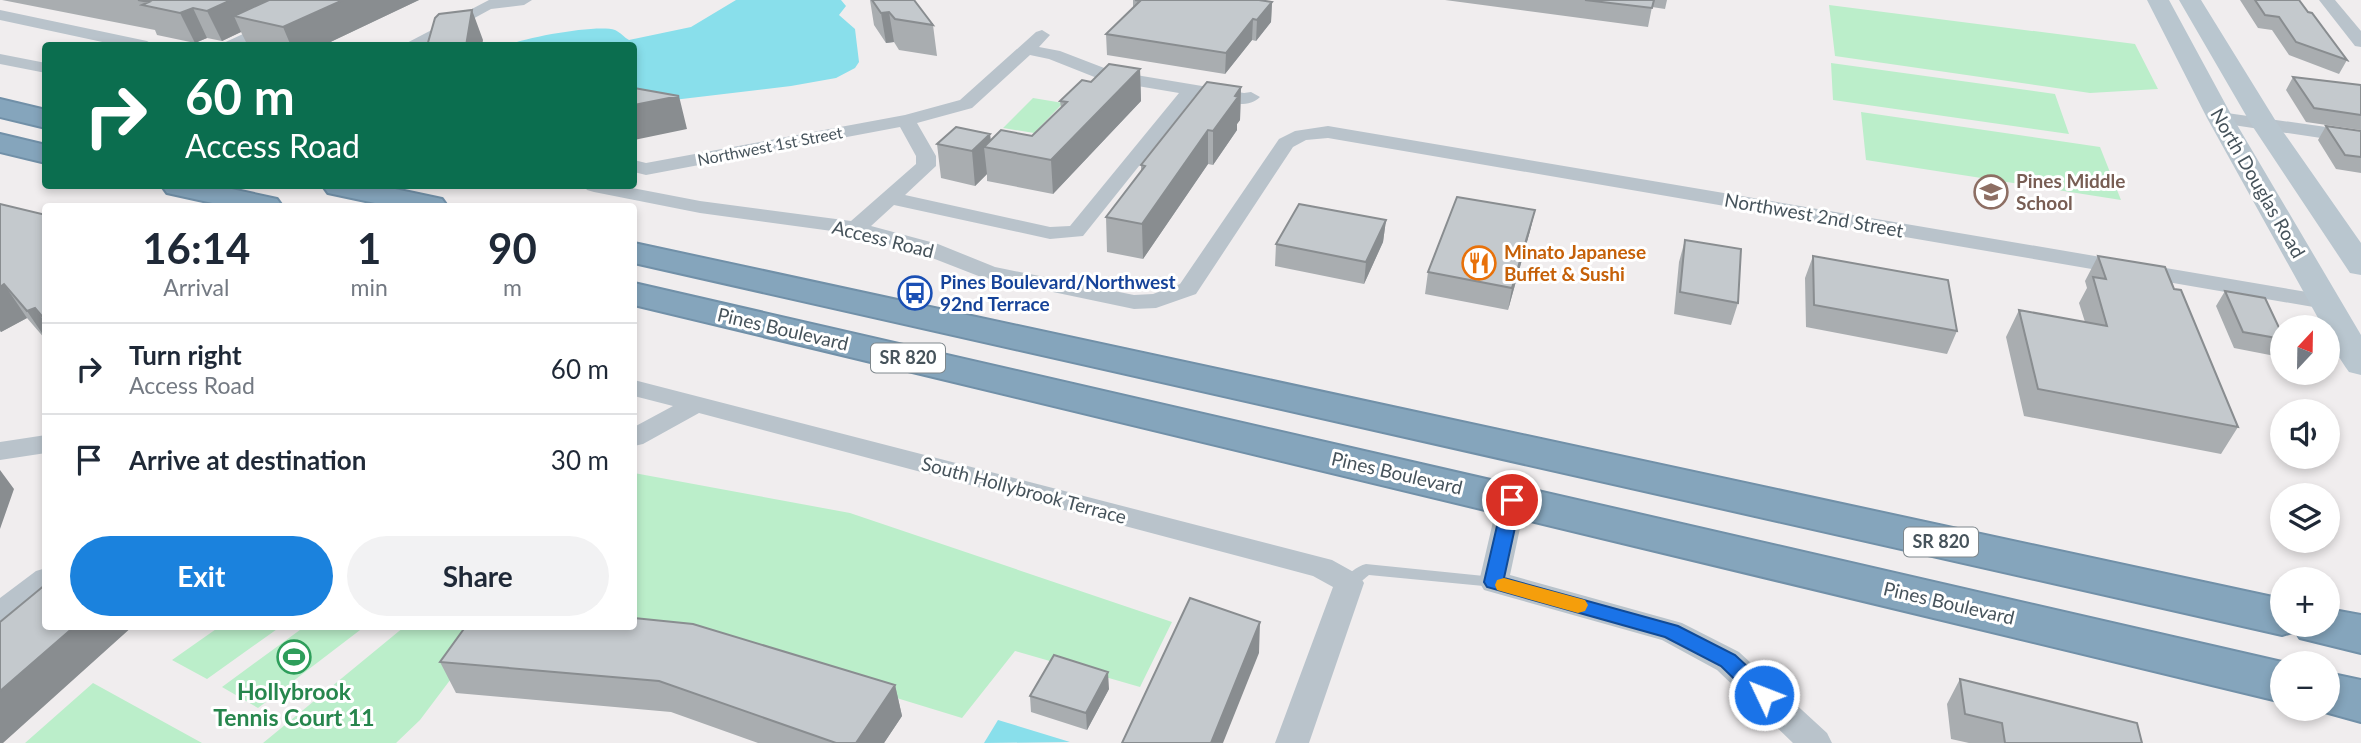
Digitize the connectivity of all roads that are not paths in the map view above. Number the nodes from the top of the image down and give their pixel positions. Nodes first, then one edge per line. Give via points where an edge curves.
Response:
1 (330, 0) edge
2 (524, 0) edge
3 (2158, 0) edge
4 (2190, 0) edge
5 (2327, 0) edge
6 (0, 15) edge
7 (1042, 35) dead end
8 (128, 42) edge
9 (234, 42) edge
10 (417, 42) edge
11 (2361, 42) edge
12 (1026, 49) junction
13 (0, 59) edge
14 (42, 67) edge
15 (1191, 90) junction
16 (1251, 97) dead end
17 (0, 108) edge
18 (42, 118) edge
19 (2220, 118) junction
20 (906, 120) junction
21 (2264, 124) junction
22 (2361, 138) edge
23 (0, 143) edge
24 (42, 153) edge
25 (637, 167) edge
26 (191, 189) edge
27 (353, 189) edge
28 (609, 189) edge
29 (892, 198) junction
30 (253, 203) edge
31 (417, 203) edge
32 (856, 228) junction
33 (637, 254) edge
34 (2361, 266) edge
35 (637, 295) edge
36 (1169, 297) joint
37 (2325, 302) junction
38 (860, 347) junction
39 (2361, 364) edge
40 (637, 389) edge
41 (696, 404) junction
42 (1322, 406) junction
43 (637, 437) edge
44 (42, 445) edge
45 (0, 451) edge
46 (1512, 500) junction
47 (42, 582) edge
48 (1494, 582) junction
49 (1349, 583) junction
50 (0, 614) edge
51 (2270, 614) edge
52 (2340, 630) edge
53 (2361, 634) edge
54 (2270, 679) edge
55 (2340, 696) edge
56 (2361, 701) edge
57 (1292, 743) edge
58 (1815, 743) edge

1 - 9 street
2 - 10 street via 487,5
3 - 19 main road, North Douglas Road
4 - 21 main road, North Douglas Road
5 - 11 street
6 - 8 street
7 - 12 street, Northwest 1st Street
12 - 15 street via 1108,76
12 - 20 street, Northwest 1st Street via 966,104
13 - 14 street
15 - 16 street
15 - 29 street via 1076,232 1050,233
17 - 18 highway
19 - 21 street
19 - 37 main road, North Douglas Road
20 - 25 street, Northwest 1st Street via 646,169
20 - 29 street via 926,156 926,166
21 - 22 street
21 - 34 main road, North Douglas Road
23 - 24 highway
26 - 30 highway
27 - 31 highway
28 - 32 street, Access Road via 700,207
29 - 32 street
32 - 36 street, Access Road via 1033,282 1134,302
33 - 42 highway, SR 820
35 - 38 highway, Pines Boulevard / SR 820
36 - 37 street, Northwest 2nd Street via 1188,289 1286,143 1302,135 1328,132
37 - 39 main road, North Douglas Road
38 - 42 highway via 899,339 939,346 1235,417 1285,419
38 - 46 highway, Pines Boulevard / SR 820
40 - 41 street, South Hollybrook Terrace
41 - 43 street
41 - 49 street, South Hollybrook Terrace via 1322,568
42 - 51 highway, SR 820
44 - 45 street
46 - 48 street
46 - 54 highway, Pines Boulevard / SR 820
47 - 50 street
48 - 49 lane via 1366,569
48 - 58 street via 1671,631 1728,661
49 - 57 street
52 - 53 highway
55 - 56 highway

